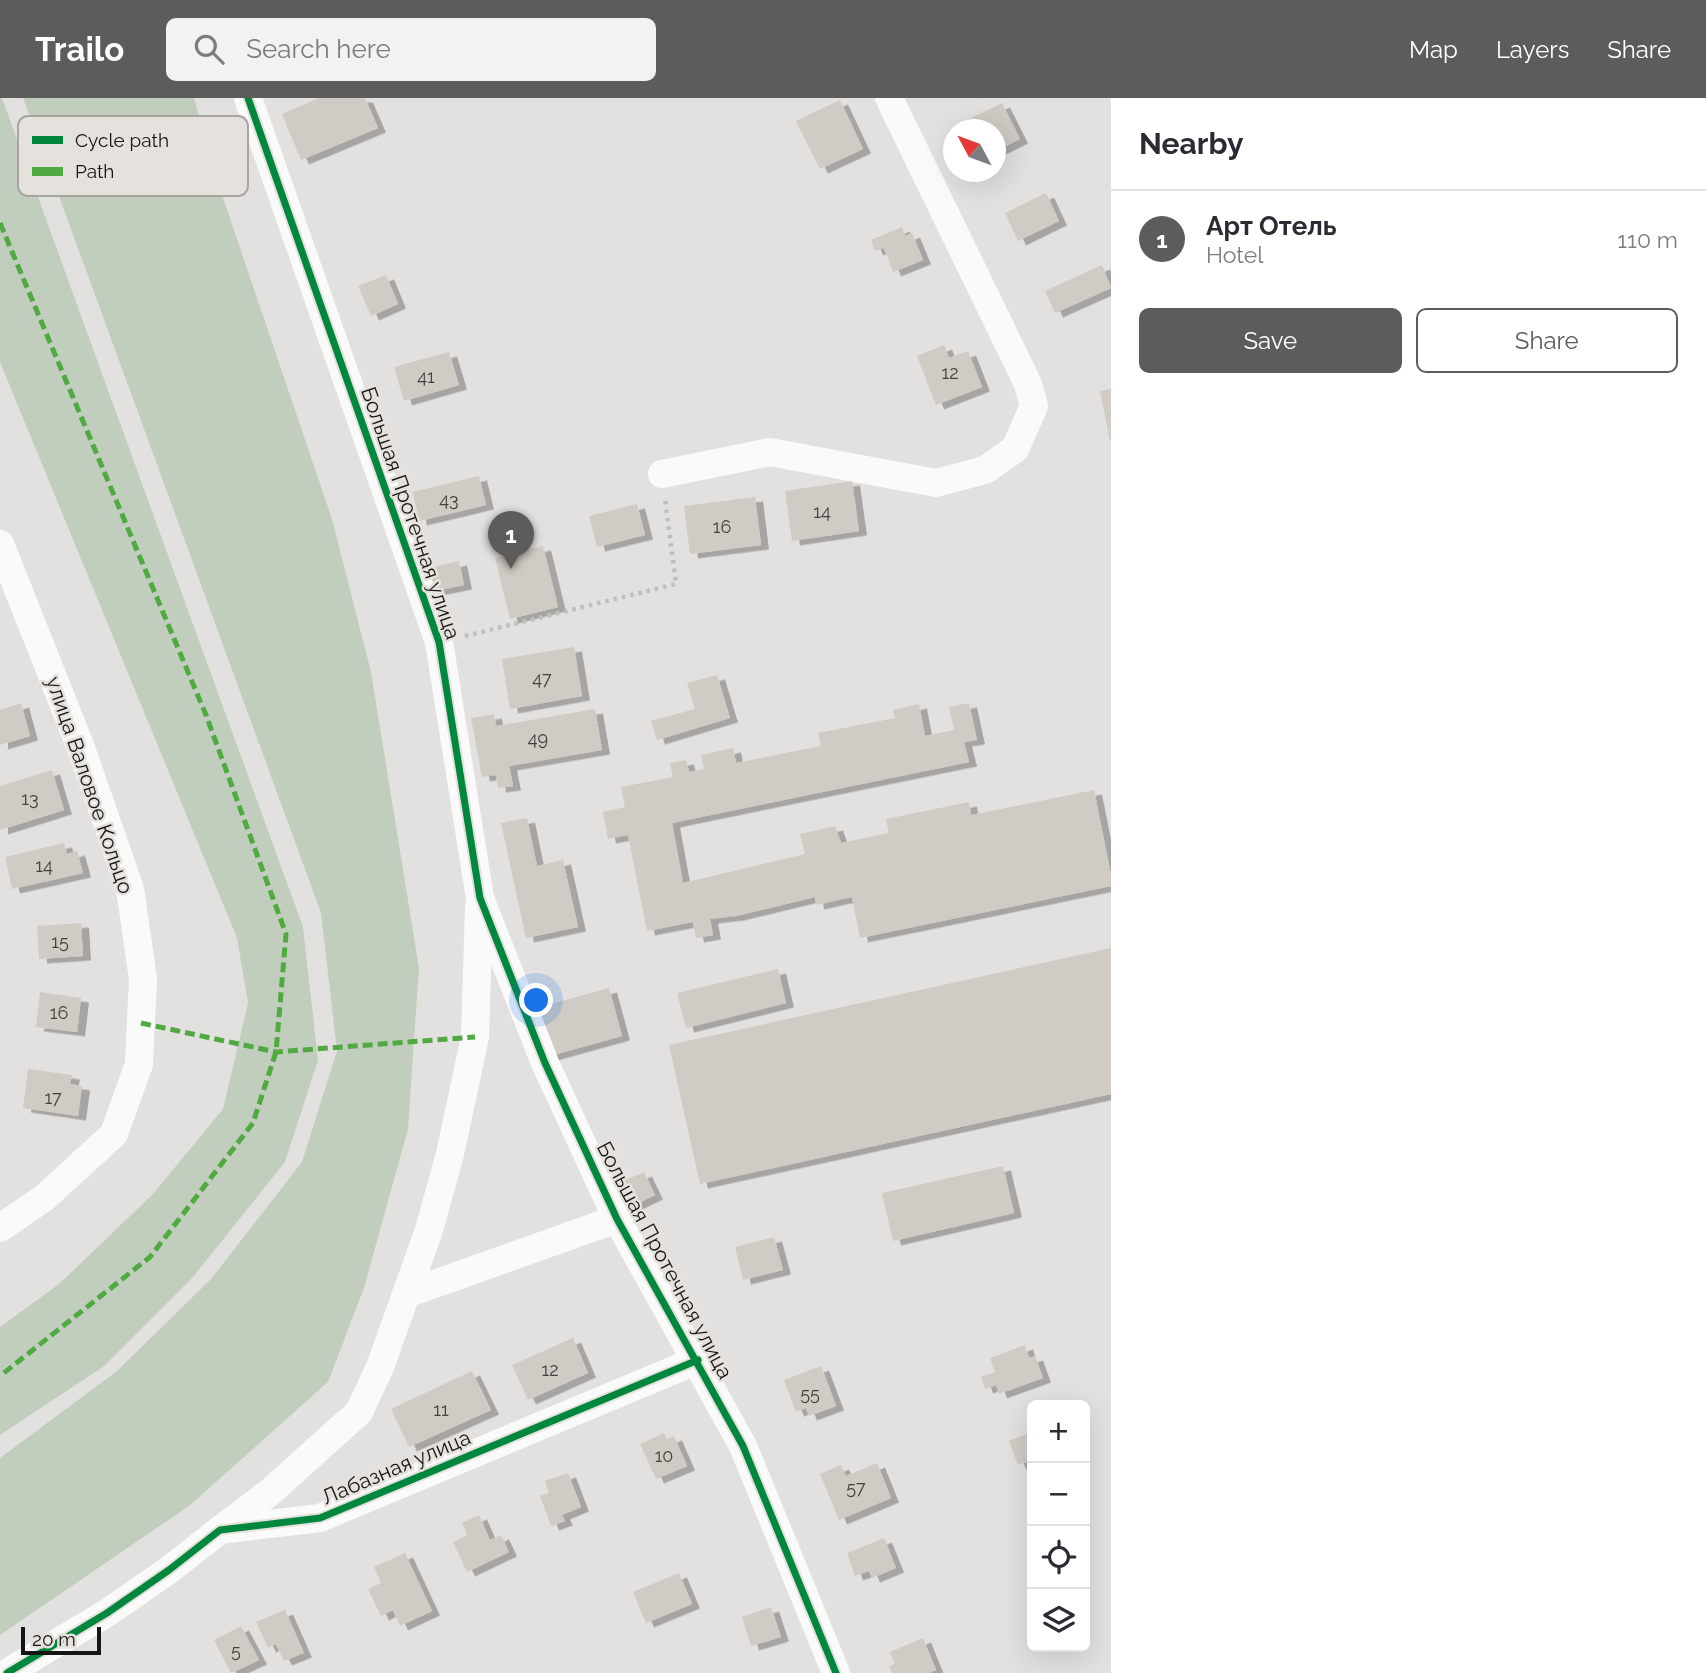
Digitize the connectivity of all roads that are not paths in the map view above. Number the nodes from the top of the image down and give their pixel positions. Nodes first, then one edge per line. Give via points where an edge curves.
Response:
1 (248, 98) edge
2 (889, 98) edge
3 (662, 474) road end
4 (0, 544) edge
5 (480, 898) junction
6 (618, 1219) junction
7 (0, 1228) edge
8 (406, 1294) junction
9 (698, 1360) junction
10 (220, 1530) junction
11 (7, 1673) edge
12 (836, 1673) edge

1 - 5 street, Большая Протечная улица via 439,642
2 - 3 street via 1028,384 1034,406 1014,449 985,470 936,483 770,452
4 - 7 street, улица Валовое Кольцо via 81,748 130,889 143,979 139,1064 114,1134 44,1198
5 - 6 street, Большая Протечная улица via 545,1063
5 - 8 street via 475,1037 450,1154
6 - 8 street
6 - 9 street, Большая Протечная улица
8 - 10 street via 359,1412
9 - 10 street, Лабазная улица via 320,1518
9 - 12 street, Большая Протечная улица via 743,1446
10 - 11 street via 117,1605

